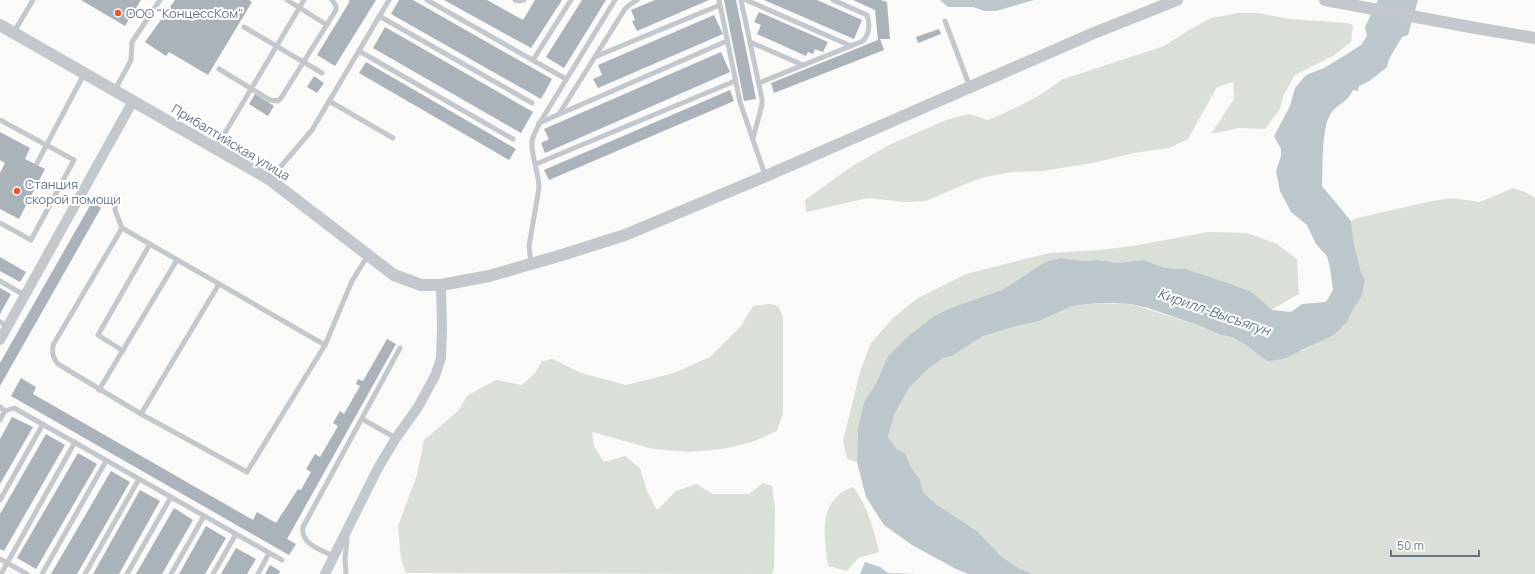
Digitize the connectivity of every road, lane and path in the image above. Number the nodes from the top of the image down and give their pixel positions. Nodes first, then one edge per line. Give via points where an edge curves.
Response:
1 (33, 0) edge
2 (160, 0) edge
3 (287, 0) edge
4 (304, 0) edge
5 (332, 0) edge
6 (389, 0) edge
7 (427, 0) edge
8 (515, 0) edge
9 (524, 0) edge
10 (571, 0) edge
11 (615, 0) edge
12 (637, 0) edge
13 (741, 0) edge
14 (746, 0) edge
15 (833, 0) edge
16 (1177, 0) edge
17 (1325, 0) edge
18 (719, 2) edge
19 (299, 8) junction
20 (380, 16) junction
21 (945, 21) dead end
22 (0, 25) edge
23 (327, 25) junction
24 (244, 27) dead end
25 (14, 32) junction
26 (1535, 38) edge
27 (727, 41) junction
28 (750, 42) junction
29 (276, 46) junction
30 (851, 46) junction
31 (359, 51) junction
32 (596, 56) junction
33 (533, 60) junction
34 (304, 62) junction
35 (803, 65) junction
36 (219, 69) dead end
37 (85, 73) junction
38 (322, 73) dead end
39 (566, 79) junction
40 (735, 81) junction
41 (759, 83) junction
42 (970, 87) junction
43 (251, 88) junction
44 (115, 90) junction
45 (133, 101) junction
46 (329, 102) junction
47 (532, 103) dead end
48 (560, 114) junction
49 (0, 120) edge
50 (539, 124) junction
51 (393, 138) dead end
52 (513, 139) dead end
53 (752, 139) junction
54 (47, 145) junction
55 (216, 148) junction
56 (37, 163) dead end
57 (536, 164) junction
58 (766, 176) junction
59 (270, 179) junction
60 (116, 197) dead end
61 (0, 223) edge
62 (122, 228) junction
63 (150, 244) junction
64 (368, 255) junction
65 (177, 260) junction
66 (532, 264) junction
67 (0, 281) edge
68 (219, 284) junction
69 (442, 285) junction
70 (26, 296) junction
71 (4, 324) edge
72 (0, 340) edge
73 (326, 345) junction
74 (400, 348) dead end
75 (123, 351) junction
76 (99, 390) junction
77 (0, 407) edge
78 (5, 411) junction
79 (140, 414) junction
80 (362, 419) junction
81 (0, 420) edge
82 (43, 424) junction
83 (396, 438) junction
84 (75, 442) junction
85 (106, 461) junction
86 (139, 479) junction
87 (171, 497) junction
88 (0, 500) edge
89 (204, 516) junction
90 (350, 524) junction
91 (236, 534) junction
92 (270, 553) junction
93 (333, 556) junction
94 (0, 559) edge
95 (282, 560) dead end
96 (7, 563) junction
97 (1, 574) edge
98 (27, 574) edge
99 (42, 574) edge
100 (85, 574) edge
101 (127, 574) edge
102 (171, 574) edge
103 (213, 574) edge
104 (258, 574) edge
105 (325, 574) edge
106 (346, 574) edge

1 - 25 lane
2 - 44 lane via 132,42 131,60
3 - 19 lane
4 - 19 lane
5 - 23 lane via 336,10
6 - 20 lane
7 - 33 lane
8 - 9 lane
10 - 33 lane
11 - 39 lane
12 - 32 lane via 625,9
13 - 28 lane
14 - 30 lane
15 - 30 lane via 867,15 869,34 864,41
16 - 42 street, Прибалтийская улица via 1094,32
17 - 26 street
18 - 27 lane
18 - 32 lane
19 - 23 lane
19 - 29 lane
20 - 31 lane
20 - 47 lane
21 - 42 lane
22 - 25 street, Прибалтийская улица
23 - 34 lane
24 - 29 lane
25 - 37 street, Прибалтийская улица
27 - 40 lane
27 - 48 lane
28 - 35 lane
28 - 41 lane
29 - 34 lane
29 - 43 lane
30 - 35 lane
31 - 46 lane
31 - 52 lane
32 - 48 lane
33 - 39 lane
34 - 38 lane
34 - 43 lane via 278,100 270,100
35 - 41 lane
36 - 43 lane
37 - 44 street, Прибалтийская улица
37 - 54 lane
39 - 50 lane
40 - 53 lane
40 - 57 lane
41 - 53 lane via 762,105
42 - 58 street, Прибалтийская улица
43 - 55 lane
44 - 45 street, Прибалтийская улица
45 - 55 street, Прибалтийская улица
45 - 70 street
46 - 51 lane
46 - 59 lane via 304,140
48 - 50 lane
49 - 54 lane
50 - 57 lane via 532,140
53 - 58 lane
54 - 56 lane
54 - 61 lane via 74,160 31,240
55 - 59 street, Прибалтийская улица
57 - 66 lane via 539,188 529,246
58 - 66 street, Прибалтийская улица via 625,235
59 - 64 street, Прибалтийская улица
60 - 62 lane via 115,210
62 - 63 lane
62 - 76 lane via 53,346 52,352 58,364
63 - 65 lane
63 - 75 lane via 98,335
64 - 69 street, Прибалтийская улица via 394,275 421,285
64 - 73 lane via 352,282
65 - 68 lane
65 - 75 lane
66 - 69 street, Прибалтийская улица
67 - 70 lane
68 - 73 lane
68 - 79 lane
69 - 83 street via 441,358 429,388
70 - 71 street
71 - 72 street
73 - 79 lane via 247,472
74 - 80 lane
75 - 76 lane
76 - 79 lane
77 - 78 lane
78 - 81 lane
78 - 82 lane via 14,408
80 - 83 lane
80 - 93 lane via 303,527 302,533 307,542
82 - 84 lane
82 - 88 lane
83 - 90 street
84 - 85 lane
84 - 96 lane
85 - 86 lane
85 - 99 lane
86 - 87 lane
86 - 100 lane
87 - 89 lane
87 - 101 lane
89 - 91 lane
89 - 102 lane
90 - 93 street
90 - 106 lane via 346,544
91 - 92 lane
91 - 103 lane
92 - 95 lane
92 - 104 lane
93 - 105 street
94 - 96 lane
96 - 97 lane
96 - 98 lane

